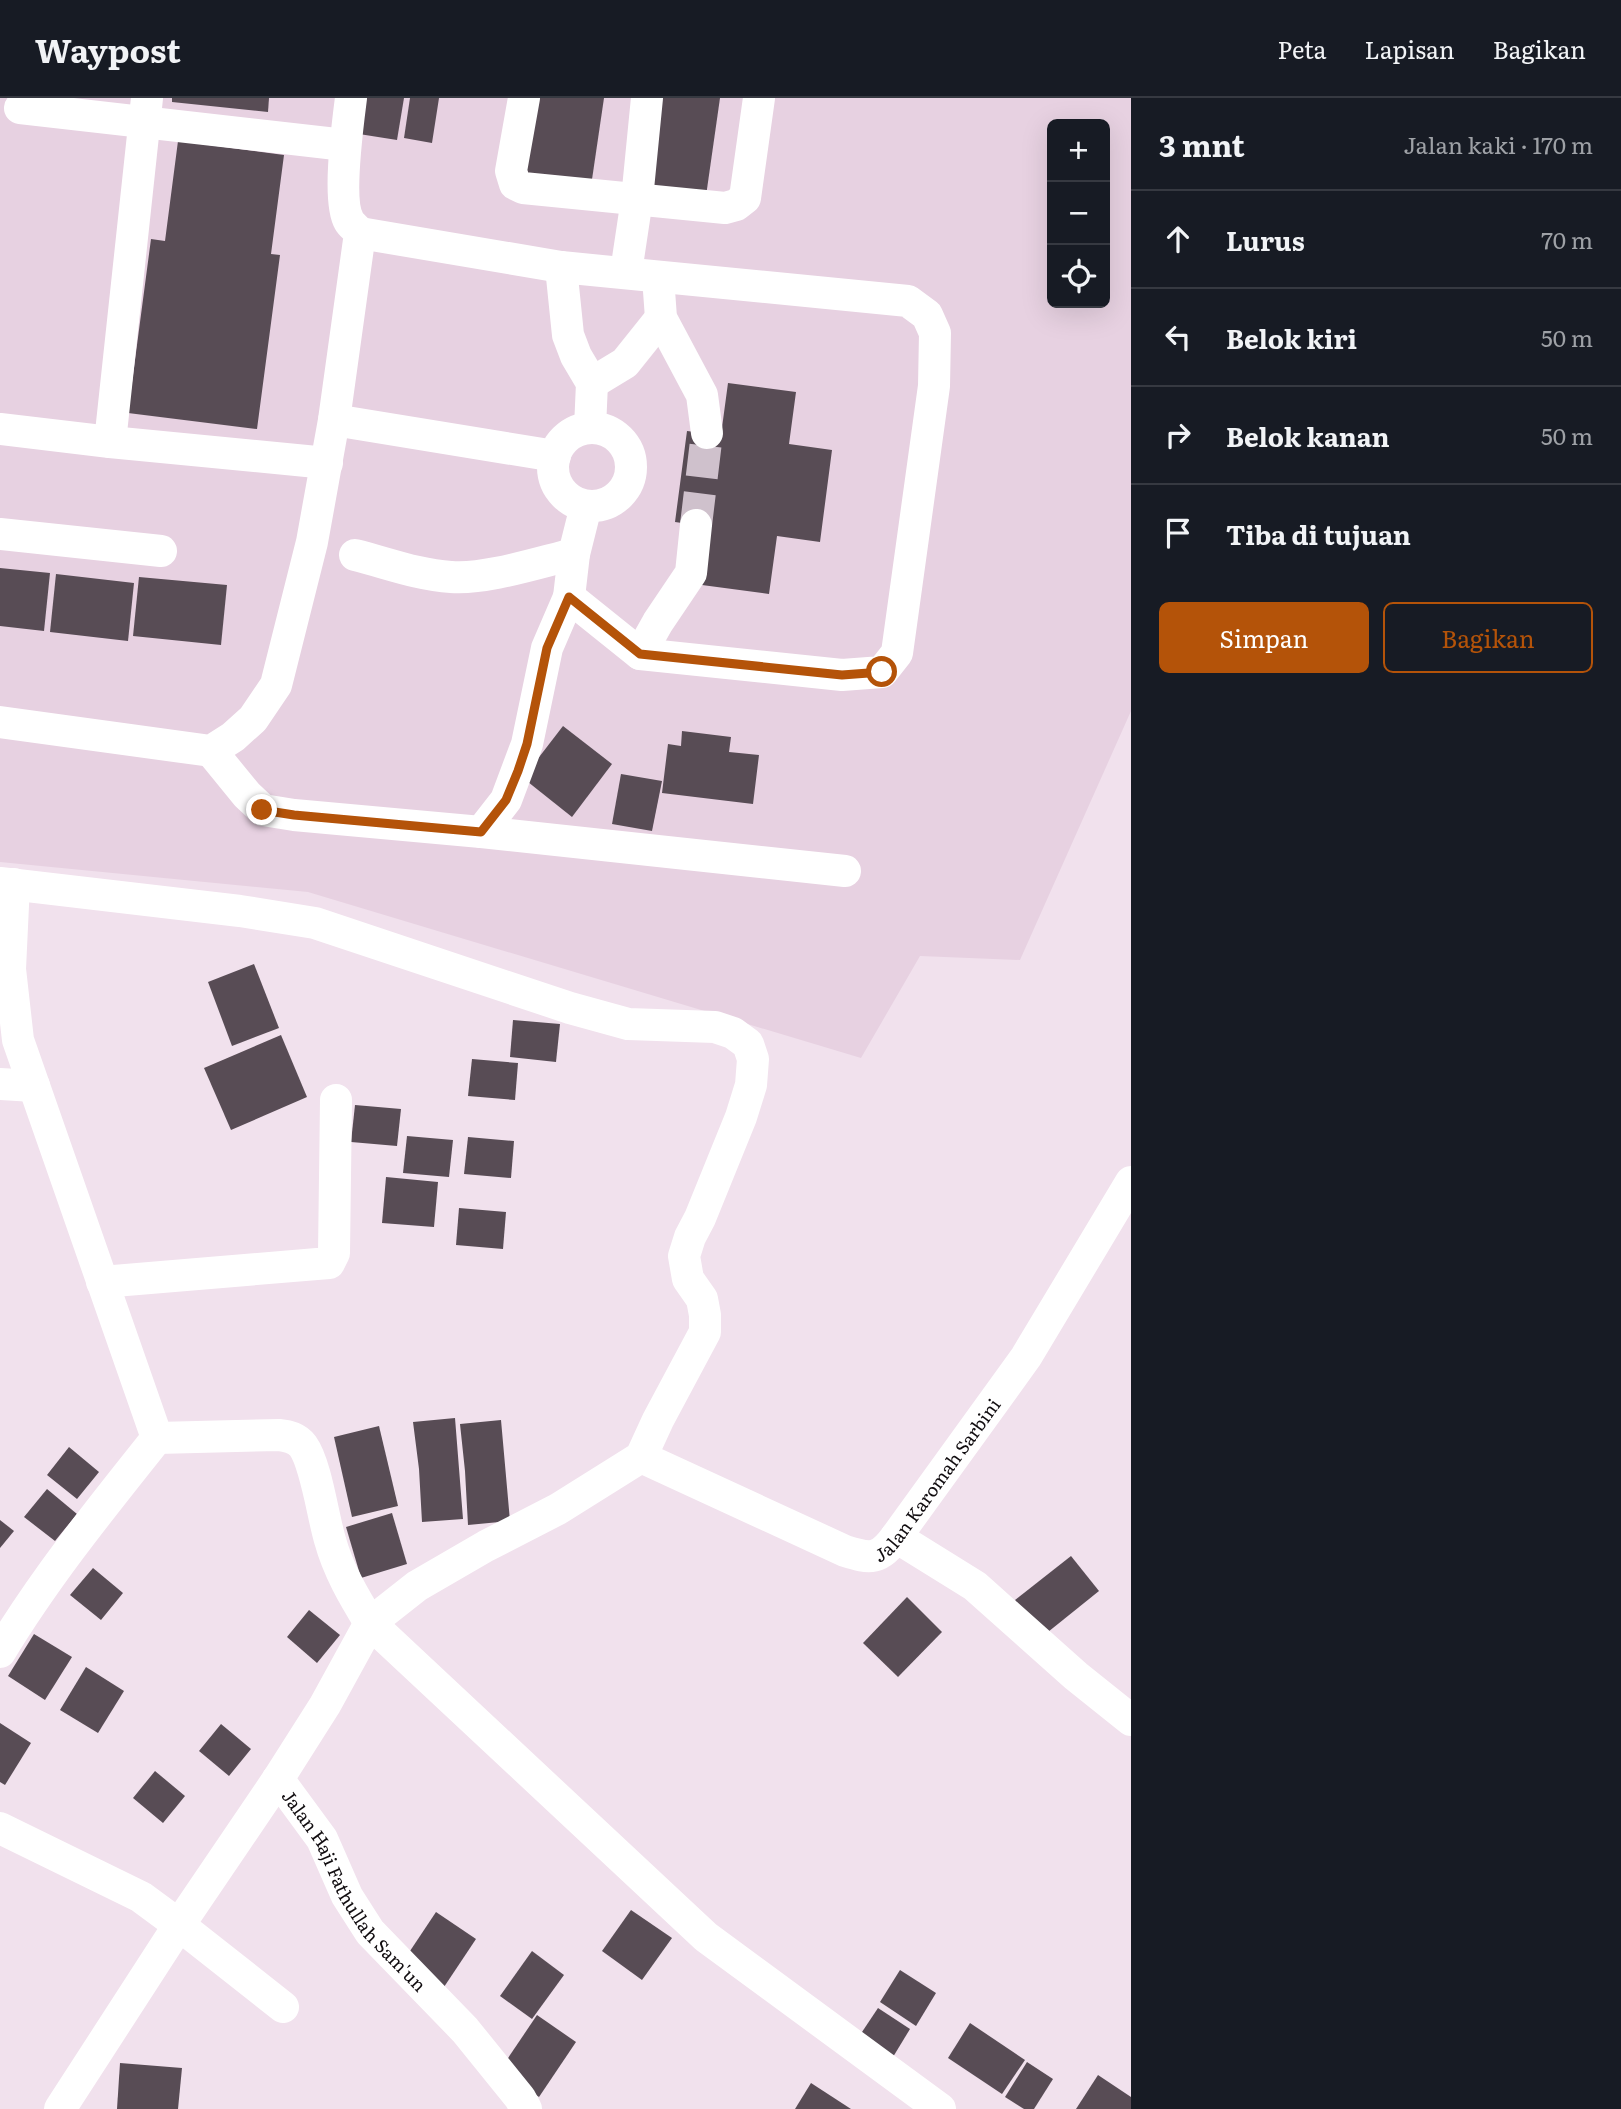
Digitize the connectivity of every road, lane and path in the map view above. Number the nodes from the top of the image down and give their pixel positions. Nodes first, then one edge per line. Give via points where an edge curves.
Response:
1 (351, 98) edge
2 (524, 98) edge
3 (647, 98) edge
4 (759, 98) edge
5 (20, 107) dead end
6 (146, 110) edge
7 (345, 145) junction
8 (637, 199) junction
9 (360, 233) junction
10 (561, 267) junction
11 (626, 272) junction
12 (658, 277) junction
13 (661, 318) junction
14 (592, 383) junction
15 (334, 420) junction
16 (590, 428) junction
17 (0, 429) edge
18 (708, 433) tunnel mouth
19 (110, 442) junction
20 (555, 456) junction
21 (327, 463) junction
22 (586, 506) junction
23 (696, 525) tunnel mouth
24 (0, 534) edge
25 (161, 551) dead end
26 (574, 554) junction
27 (355, 555) dead end
28 (569, 597) junction
29 (640, 654) junction
30 (0, 722) edge
31 (211, 751) junction
32 (481, 832) junction
33 (845, 871) dead end
34 (7, 883) edge
35 (0, 1084) edge
36 (34, 1086) junction
37 (336, 1100) dead end
38 (1131, 1181) edge
39 (103, 1282) junction
40 (157, 1438) junction
41 (641, 1457) junction
42 (896, 1537) junction
43 (370, 1623) junction
44 (3, 1639) edge
45 (1131, 1720) edge
46 (278, 1779) junction
47 (0, 1828) edge
48 (179, 1925) junction
49 (283, 2007) dead end
50 (60, 2109) edge
51 (526, 2109) edge
52 (940, 2109) edge

1 - 7 street
2 - 8 street via 511,171 515,184
3 - 8 street
4 - 8 street via 745,198 724,208
5 - 6 street
6 - 7 street
6 - 19 street
7 - 9 street via 344,196 348,219
8 - 11 street
9 - 10 street
9 - 15 street
10 - 11 street
10 - 14 street via 568,335
11 - 12 street
12 - 13 street
12 - 29 street via 908,301 927,315 935,333 934,386 897,653 882,672 842,675
13 - 14 street via 625,363
13 - 18 street via 702,395
14 - 16 street
15 - 20 street
15 - 21 street
16 - 20 street via 562,442
16 - 22 street via 607,430 620,439 632,469 617,498
17 - 19 street
19 - 21 street
20 - 22 street via 559,488
21 - 31 street via 276,685 253,719
22 - 26 street
23 - 29 street via 691,573
24 - 25 street
26 - 27 street via 453,578
26 - 28 street
28 - 29 street
28 - 32 street via 547,648 518,771 506,800
30 - 31 street
31 - 32 street via 262,810
32 - 33 street
34 - 36 street via 13,1005 18,1040
34 - 41 street via 315,923 570,1008 628,1024 715,1027 748,1044 753,1059 751,1085 684,1256 688,1279 702,1299 705,1332
35 - 36 street
36 - 39 street
37 - 39 street via 334,1253 330,1263
38 - 42 street, Jalan Karomah Sarbini via 1026,1357
39 - 40 street
40 - 43 street via 279,1435 299,1442 308,1456 331,1543
40 - 44 street
41 - 42 street, Jalan Karomah Sarbini via 845,1551 877,1556
41 - 43 street via 558,1509 416,1586
42 - 45 street via 975,1586
43 - 46 street
43 - 52 street via 706,1937
46 - 48 street, Jalan Haji Fathullah Sam'un
46 - 51 street, Jalan Haji Fathullah Sam'un via 322,1839 347,1896 370,1932 465,2030
47 - 48 street via 141,1897
48 - 49 street
48 - 50 street, Jalan Haji Fathullah Sam'un

